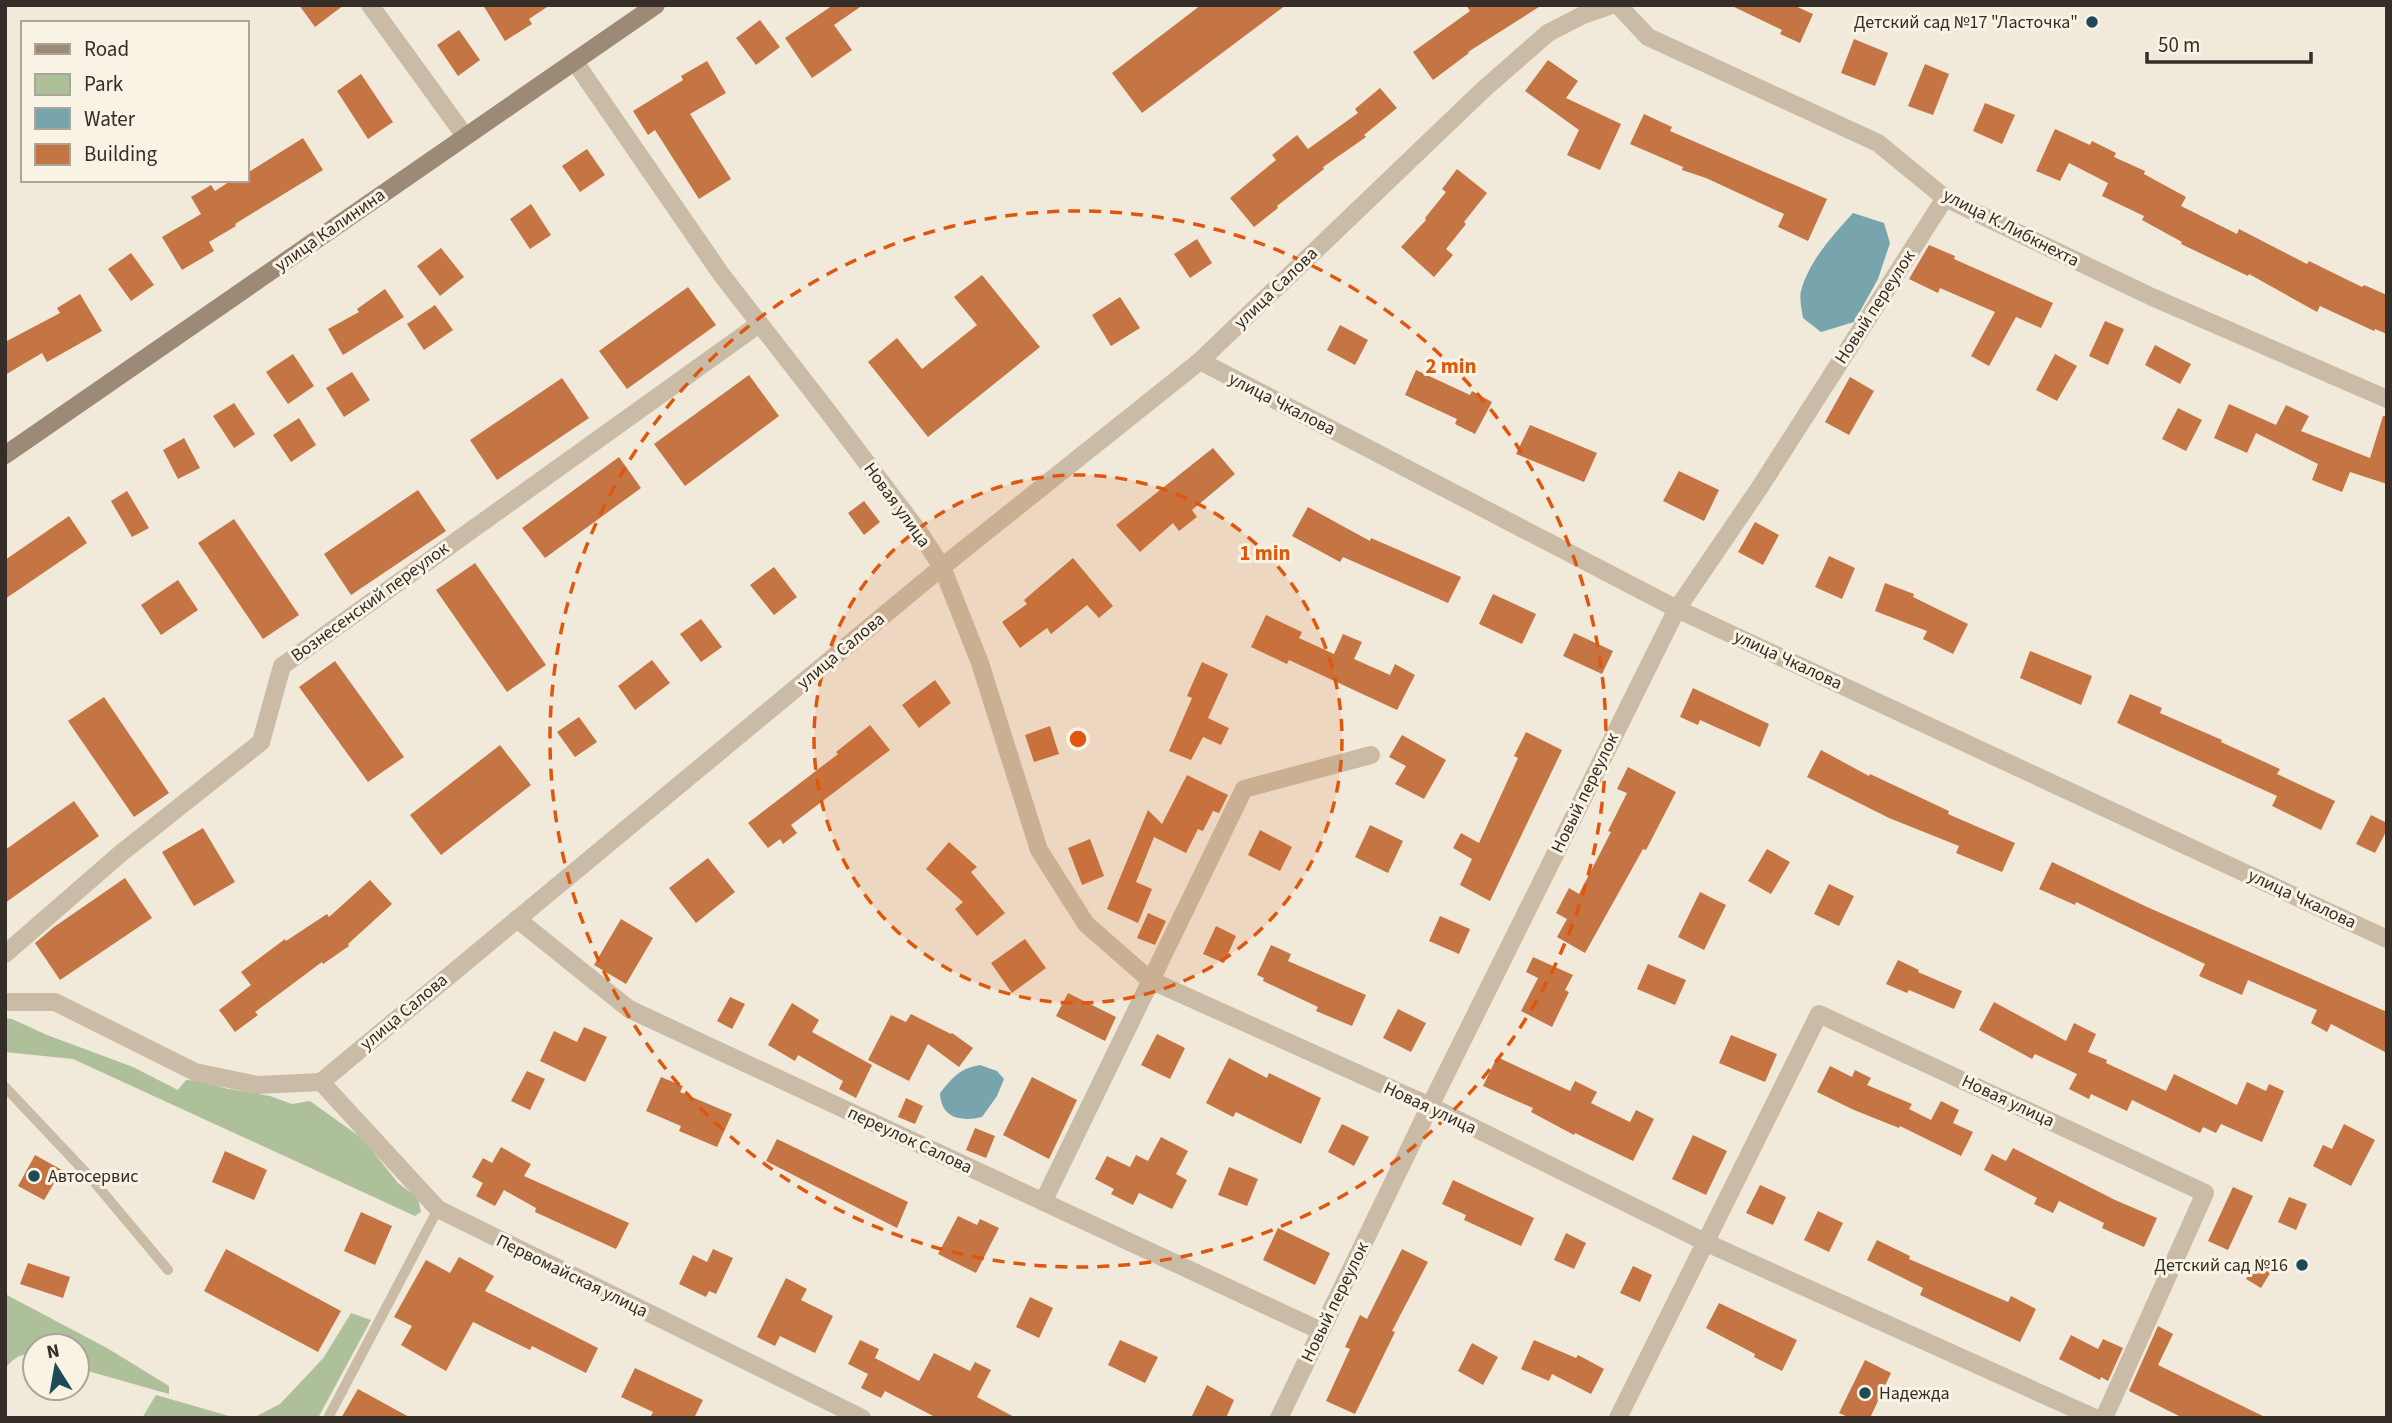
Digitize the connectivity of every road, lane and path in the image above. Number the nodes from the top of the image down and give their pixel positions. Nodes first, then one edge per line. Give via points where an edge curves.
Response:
1 (370, 5) edge
2 (656, 5) edge
3 (1612, 5) edge
4 (1618, 5) edge
5 (575, 62) junction
6 (465, 136) junction
7 (1945, 198) junction
8 (759, 324) junction
9 (1200, 361) junction
10 (2387, 399) edge
11 (5, 455) edge
12 (942, 567) junction
13 (1677, 609) junction
14 (1371, 755) dead end
15 (517, 919) junction
16 (2387, 939) edge
17 (5, 954) edge
18 (1150, 980) junction
19 (5, 1002) edge
20 (321, 1082) junction
21 (5, 1087) edge
22 (1430, 1106) junction
23 (1043, 1202) junction
24 (438, 1209) junction
25 (1707, 1243) junction
26 (168, 1270) dead end
27 (1321, 1331) junction
28 (328, 1418) edge
29 (862, 1418) edge
30 (1279, 1418) edge
31 (1618, 1418) edge
32 (2095, 1418) edge
33 (2104, 1418) edge

1 - 6 street
2 - 5 main road, улица Калинина
3 - 9 street, улица Салова via 1548,33
4 - 7 street, улица К.Либкнехта via 1648,37 1878,143
5 - 6 main road, улица Калинина
5 - 8 street, Новая улица
6 - 11 main road, улица Калинина
7 - 10 street, улица К.Либкнехта via 2152,297
7 - 13 street, Новый переулок
8 - 12 street, Новая улица
8 - 17 street, Вознесенский переулок via 282,666 261,742
9 - 12 street, улица Салова
9 - 13 street, улица Чкалова
12 - 15 street, улица Салова
12 - 18 street, Новая улица via 980,663 1039,850 1086,924
13 - 16 street, улица Чкалова
13 - 22 street, Новый переулок
14 - 18 street via 1244,789
15 - 20 street, улица Салова
15 - 23 street, переулок Салова via 628,1009
18 - 22 street, Новая улица
18 - 23 street
19 - 20 street via 55,1002 195,1072 257,1085
20 - 24 street, Первомайская улица
21 - 26 lane via 90,1177
22 - 25 street, Новая улица
22 - 27 street, Новый переулок
23 - 27 street, переулок Салова
24 - 28 lane
24 - 29 street, Первомайская улица
25 - 31 street, Новая улица
25 - 32 street, Новая улица
25 - 33 street, Новая улица via 1819,1014 2205,1193
27 - 30 street, Новый переулок

